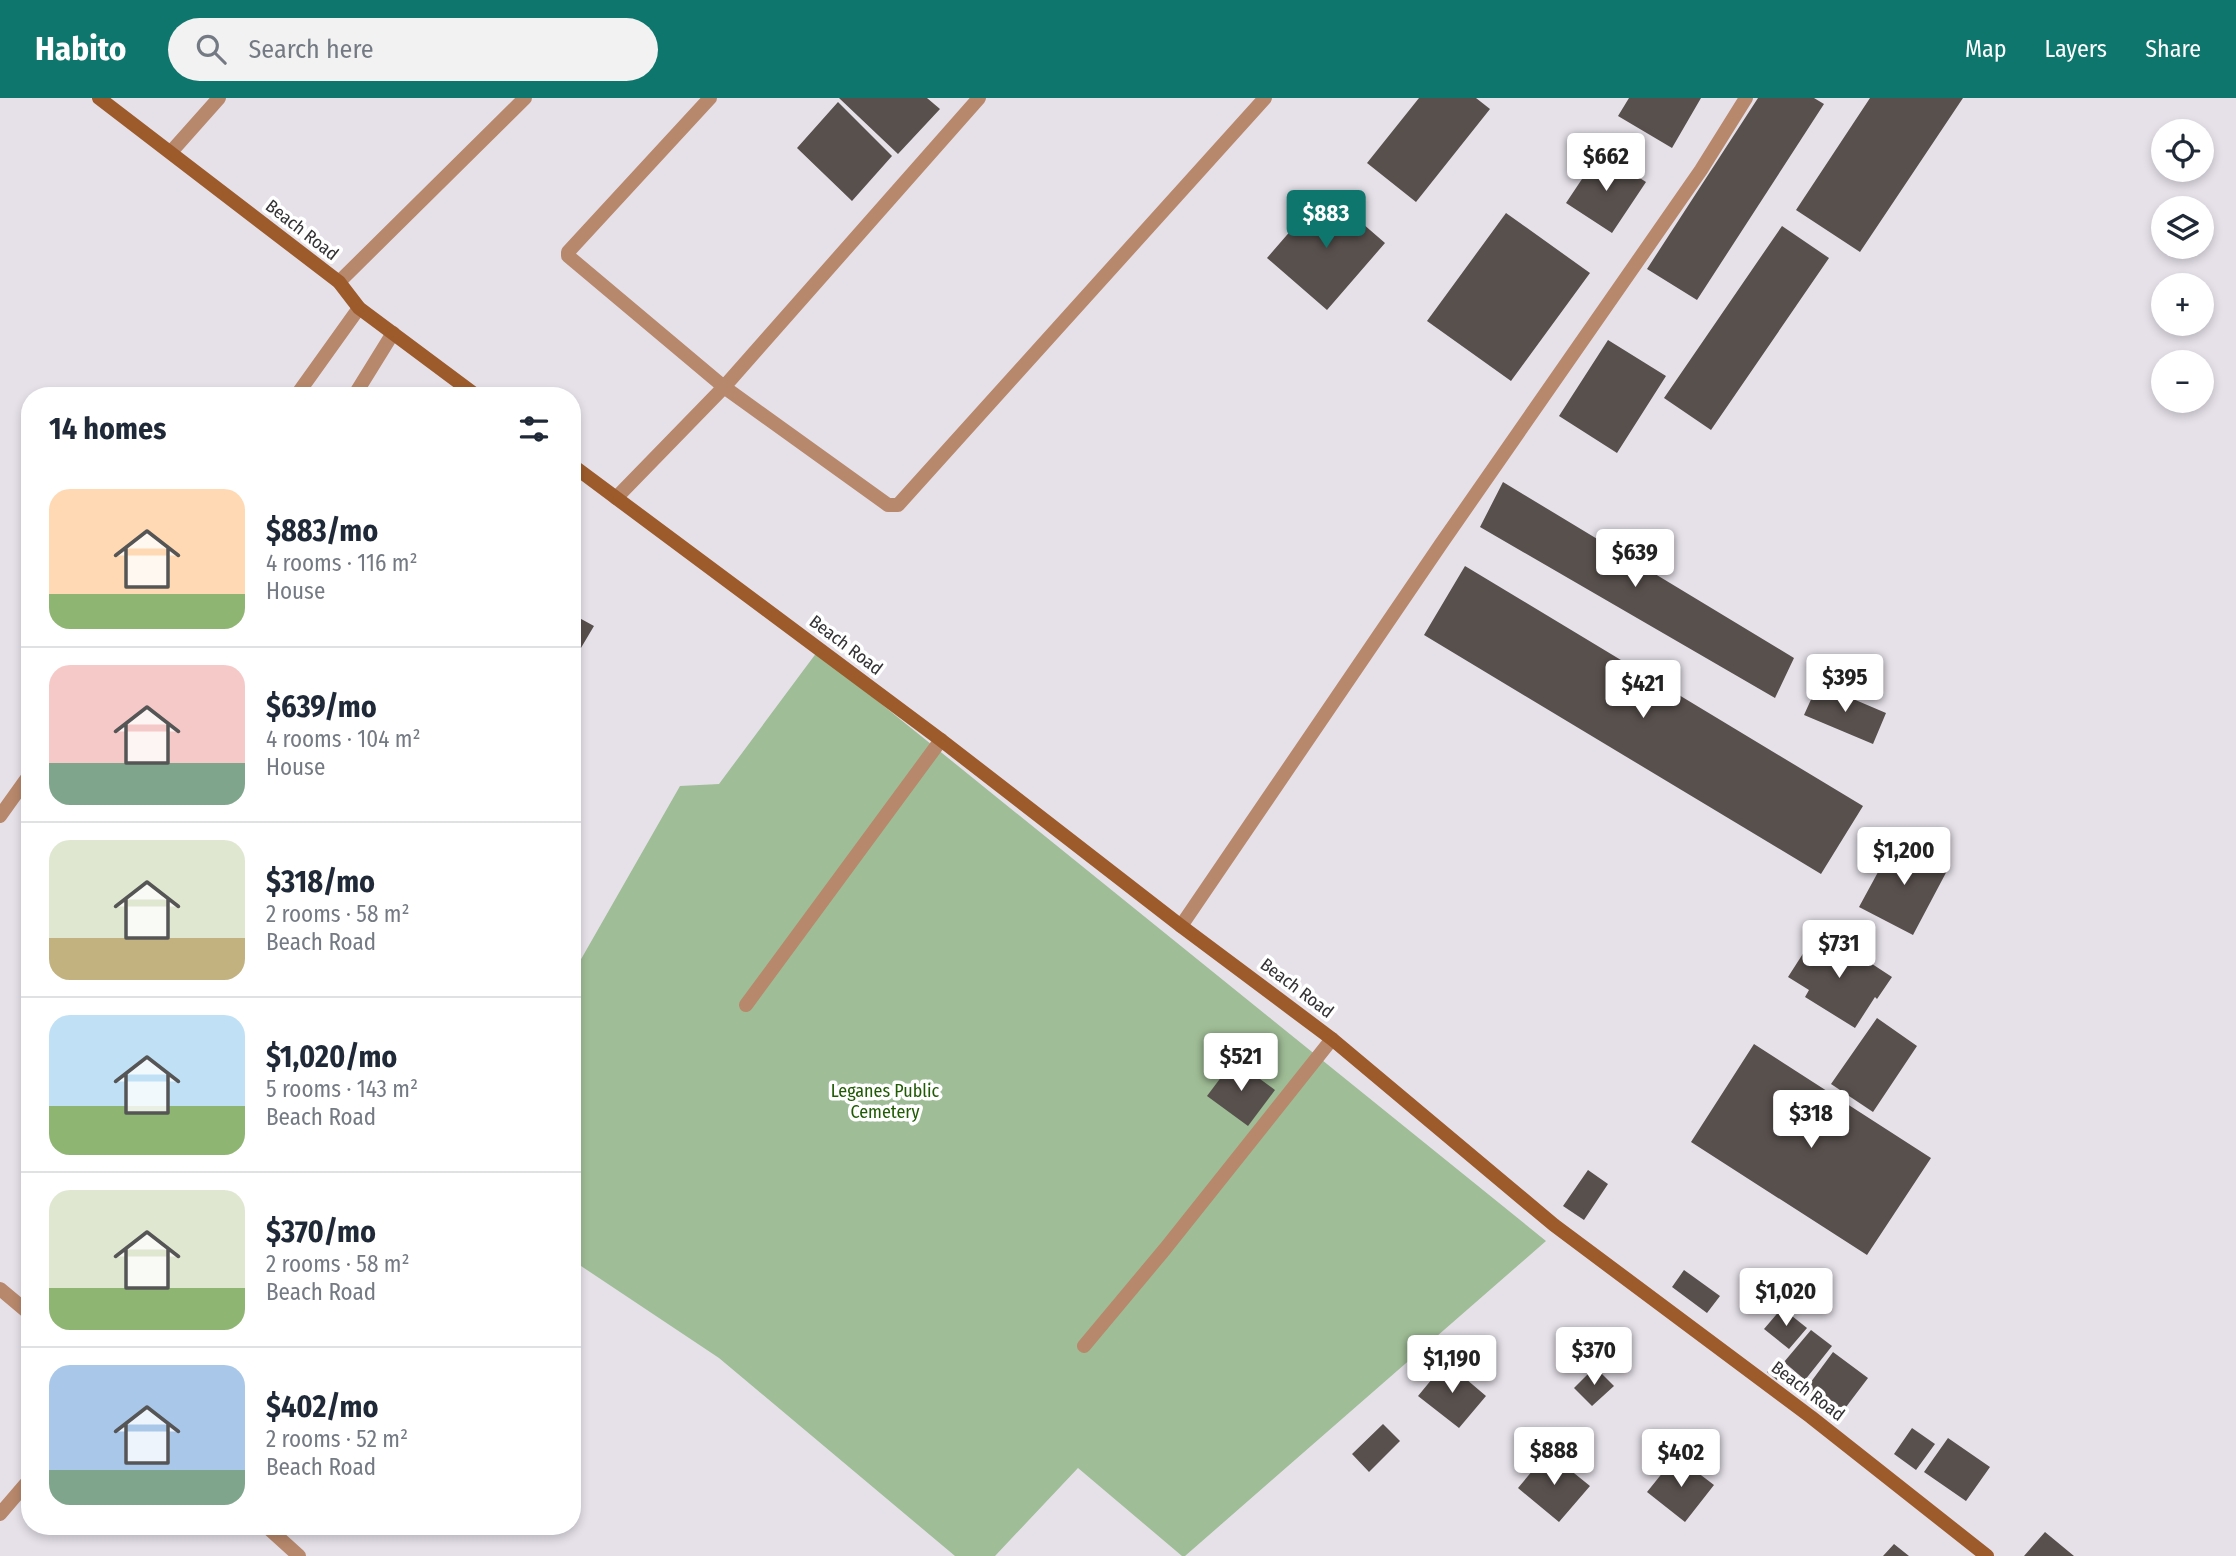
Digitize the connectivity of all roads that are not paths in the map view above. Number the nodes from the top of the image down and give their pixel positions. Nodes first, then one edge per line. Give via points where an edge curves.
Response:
1 (99, 98) edge
2 (219, 98) edge
3 (525, 98) edge
4 (710, 98) edge
5 (979, 98) edge
6 (1265, 98) edge
7 (1746, 98) edge
8 (171, 152) junction
9 (339, 282) junction
10 (359, 308) junction
11 (393, 333) junction
12 (302, 387) edge
13 (360, 387) edge
14 (466, 387) edge
15 (724, 387) junction
16 (581, 472) edge
17 (616, 498) junction
18 (941, 740) junction
19 (21, 787) edge
20 (0, 816) edge
21 (1181, 926) junction
22 (746, 1005) dead end
23 (1332, 1039) junction
24 (0, 1289) edge
25 (21, 1306) edge
26 (1084, 1346) dead end
27 (21, 1490) edge
28 (0, 1514) edge
29 (276, 1535) edge
30 (299, 1556) edge
31 (1987, 1556) edge

1 - 8 main road, Beach Road
2 - 8 street
3 - 9 street
4 - 15 street via 568,256
5 - 15 street
6 - 15 street via 898,505 888,505
7 - 21 street
8 - 9 main road, Beach Road
9 - 10 main road, Beach Road
10 - 11 main road, Beach Road
10 - 12 street
11 - 13 street
11 - 14 main road, Beach Road
15 - 17 street
16 - 17 main road, Beach Road
17 - 18 main road, Beach Road
18 - 21 main road, Beach Road
18 - 22 street
19 - 20 street
21 - 23 main road, Beach Road
23 - 26 street
23 - 31 main road, Beach Road via 1554,1225 1811,1417
24 - 25 street
27 - 28 street
29 - 30 street

